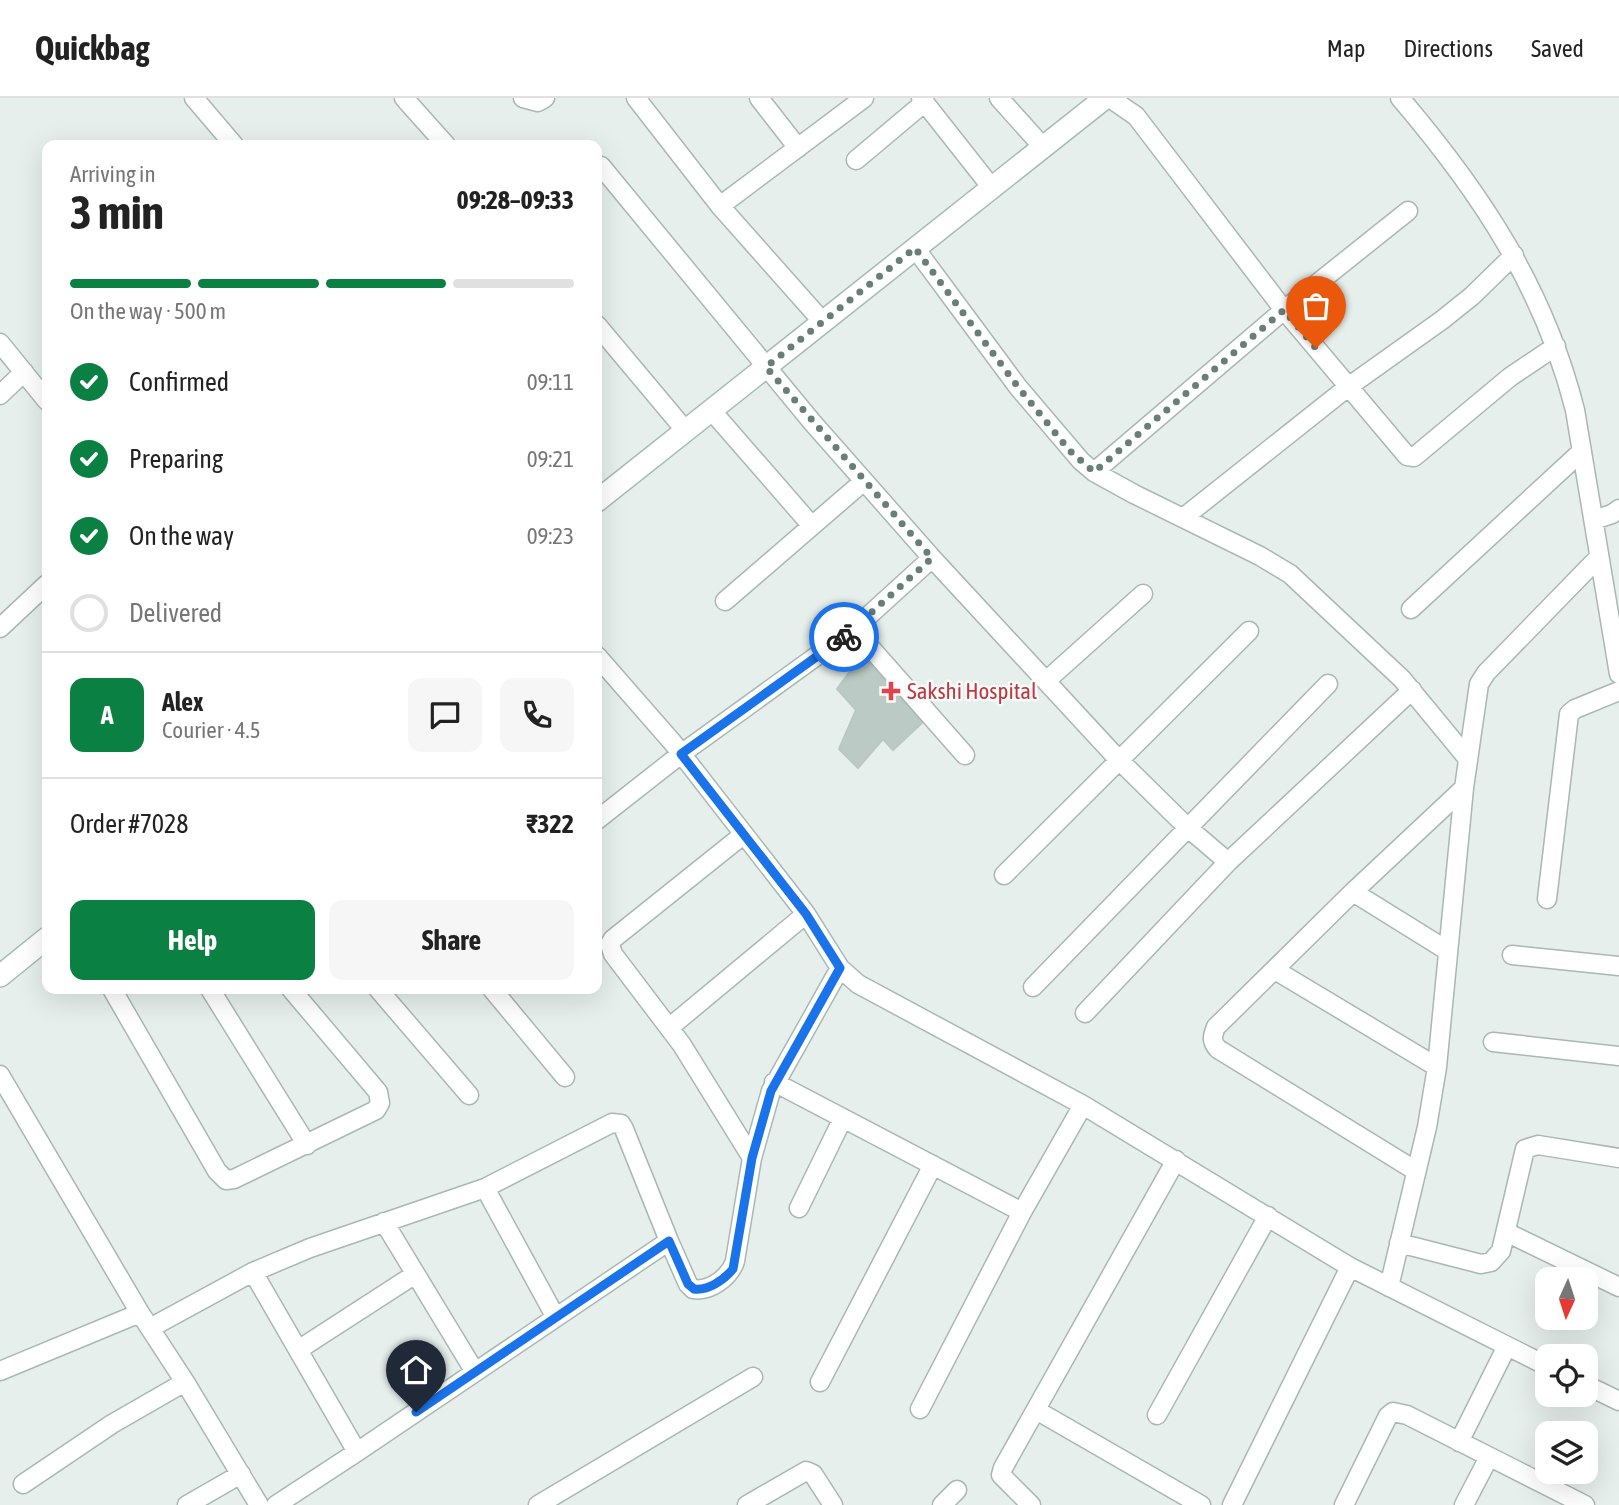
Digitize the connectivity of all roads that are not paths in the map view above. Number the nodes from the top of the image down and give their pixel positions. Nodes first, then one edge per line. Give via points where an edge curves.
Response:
1 (194, 98) edge
2 (404, 98) edge
3 (523, 98) edge
4 (545, 98) edge
5 (636, 98) edge
6 (759, 98) edge
7 (863, 98) edge
8 (999, 98) edge
9 (1105, 98) edge
10 (1110, 98) edge
11 (1400, 98) edge
12 (923, 100) edge
13 (230, 140) edge
14 (442, 140) edge
15 (1043, 147) junction
16 (797, 148) junction
17 (856, 160) dead end
18 (602, 167) edge
19 (992, 188) junction
20 (720, 206) junction
21 (1408, 211) dead end
22 (915, 248) junction
23 (1514, 255) junction
24 (1284, 310) junction
25 (822, 321) junction
26 (602, 331) edge
27 (0, 343) edge
28 (1556, 346) junction
29 (766, 367) junction
30 (24, 372) junction
31 (1348, 387) junction
32 (0, 395) edge
33 (42, 395) edge
34 (711, 410) junction
35 (685, 430) junction
36 (1582, 451) junction
37 (1094, 472) junction
38 (864, 481) junction
39 (602, 496) edge
40 (1606, 515) edge
41 (1183, 518) junction
42 (812, 526) junction
43 (932, 558) junction
44 (1598, 558) junction
45 (42, 589) edge
46 (1143, 594) dead end
47 (725, 601) dead end
48 (1410, 609) dead end
49 (0, 628) edge
50 (854, 629) junction
51 (1249, 631) dead end
52 (602, 662) edge
53 (1619, 674) edge
54 (1046, 681) junction
55 (1328, 684) dead end
56 (1412, 690) junction
57 (1619, 691) edge
58 (681, 754) junction
59 (965, 755) dead end
60 (1118, 759) junction
61 (1468, 759) junction
62 (1464, 788) junction
63 (602, 816) edge
64 (1187, 827) junction
65 (743, 835) junction
66 (1228, 862) junction
67 (1004, 875) dead end
68 (1353, 892) junction
69 (1547, 898) dead end
70 (806, 914) junction
71 (42, 942) edge
72 (1448, 951) junction
73 (1512, 955) dead end
74 (1619, 966) edge
75 (840, 968) junction
76 (1275, 971) junction
77 (0, 976) edge
78 (1033, 987) dead end
79 (115, 994) edge
80 (213, 994) edge
81 (295, 994) edge
82 (382, 994) edge
83 (496, 994) edge
84 (1085, 1013) dead end
85 (670, 1027) junction
86 (1493, 1042) dead end
87 (1619, 1056) edge
88 (1437, 1067) junction
89 (0, 1075) edge
90 (565, 1077) dead end
91 (774, 1082) junction
92 (469, 1095) dead end
93 (1083, 1105) junction
94 (843, 1118) junction
95 (307, 1145) junction
96 (752, 1158) junction
97 (1619, 1158) edge
98 (1176, 1160) junction
99 (933, 1166) junction
100 (1416, 1171) junction
101 (485, 1188) junction
102 (799, 1208) dead end
103 (1022, 1212) junction
104 (1268, 1216) junction
105 (384, 1222) junction
106 (1506, 1233) junction
107 (669, 1241) junction
108 (1399, 1243) junction
109 (1350, 1267) junction
110 (253, 1272) junction
111 (414, 1275) junction
112 (1389, 1287) junction
113 (1619, 1287) edge
114 (555, 1317) junction
115 (145, 1320) junction
116 (1507, 1346) junction
117 (298, 1350) junction
118 (1535, 1360) edge
119 (0, 1371) edge
120 (475, 1372) junction
121 (753, 1377) dead end
122 (185, 1382) junction
123 (820, 1382) dead end
124 (1598, 1391) edge
125 (1619, 1401) edge
126 (920, 1409) dead end
127 (1036, 1410) junction
128 (1157, 1415) dead end
129 (1459, 1442) junction
130 (357, 1452) junction
131 (1489, 1457) junction
132 (241, 1474) junction
133 (23, 1484) dead end
134 (957, 1490) dead end
135 (187, 1505) edge
136 (258, 1505) edge
137 (276, 1505) edge
138 (538, 1505) edge
139 (747, 1505) edge
140 (833, 1505) edge
141 (942, 1505) edge
142 (1031, 1505) edge
143 (1201, 1505) edge
144 (1232, 1505) edge
145 (1344, 1505) edge
146 (1464, 1505) edge
147 (1583, 1505) edge

1 - 13 street
2 - 14 street
3 - 4 street via 538,102
5 - 20 street
6 - 16 street
7 - 16 street
8 - 15 street
9 - 15 main road
10 - 24 street via 1136,116
11 - 23 street via 1487,209
12 - 17 street
12 - 19 street
15 - 19 main road
16 - 20 street
18 - 29 street
19 - 22 main road
20 - 25 street
21 - 24 street
22 - 25 main road
22 - 37 street via 1018,387 1070,451
23 - 28 street
23 - 31 street via 1442,320
24 - 31 street
24 - 37 street
25 - 29 main road
26 - 35 street
27 - 30 street
28 - 31 street via 1510,377 1415,457 1407,456
28 - 36 street
29 - 34 main road
29 - 38 street
30 - 32 street
30 - 33 street
31 - 41 street
34 - 35 main road
34 - 42 street
35 - 39 main road
36 - 40 street
36 - 48 street
37 - 41 street
38 - 42 street
38 - 43 street
40 - 44 street
41 - 56 street via 1290,574
42 - 47 street
43 - 50 street
43 - 54 street
44 - 53 street
44 - 61 street via 1486,673 1476,697
45 - 49 street
46 - 54 street
50 - 58 street
50 - 59 street
51 - 60 street
52 - 58 street
54 - 60 street
55 - 64 street
56 - 61 street
56 - 66 street
57 - 69 street via 1569,714
58 - 63 street
58 - 65 street
60 - 64 street
60 - 67 street
61 - 62 street
62 - 68 street
62 - 72 street
64 - 66 street
64 - 78 street
65 - 70 street
65 - 85 street via 610,944 612,954
66 - 84 street
68 - 72 street
68 - 76 street
70 - 75 street
70 - 85 street
71 - 77 main road
72 - 88 street
73 - 74 street
75 - 91 street
75 - 93 street via 858,984
76 - 88 street
76 - 100 street via 1216,1027 1213,1043
79 - 95 street via 220,1176 233,1179
80 - 95 street
81 - 95 street via 380,1097 376,1110
82 - 92 street
83 - 90 street
85 - 96 street
86 - 87 street
88 - 100 street
89 - 115 street
91 - 94 street
91 - 96 street
93 - 98 street
93 - 103 street
94 - 99 street
94 - 102 street
96 - 107 street via 735,1261 727,1275 707,1288 694,1289
97 - 106 street via 1538,1145 1525,1149
98 - 104 street
98 - 127 street
99 - 103 street
99 - 123 street
100 - 108 street
101 - 105 street
101 - 107 street via 617,1122 624,1129
101 - 114 street
103 - 126 street
104 - 109 street
104 - 128 street
105 - 110 street
105 - 111 street
106 - 108 street via 1496,1258 1481,1264
106 - 113 street
107 - 114 street
108 - 112 street
109 - 112 street
109 - 144 street
110 - 115 street
110 - 117 street
111 - 117 street
111 - 120 street
112 - 116 street
114 - 120 street
115 - 119 street
115 - 122 street
116 - 118 street
116 - 129 street
117 - 130 street
120 - 130 street
121 - 138 street
122 - 132 street
122 - 133 street
124 - 125 street
127 - 142 street via 1001,1475
127 - 143 street
129 - 131 street
129 - 145 street via 1393,1412
130 - 137 street
131 - 146 street
131 - 147 street
132 - 135 street
132 - 136 street
134 - 141 street
139 - 140 street via 806,1471 813,1474

